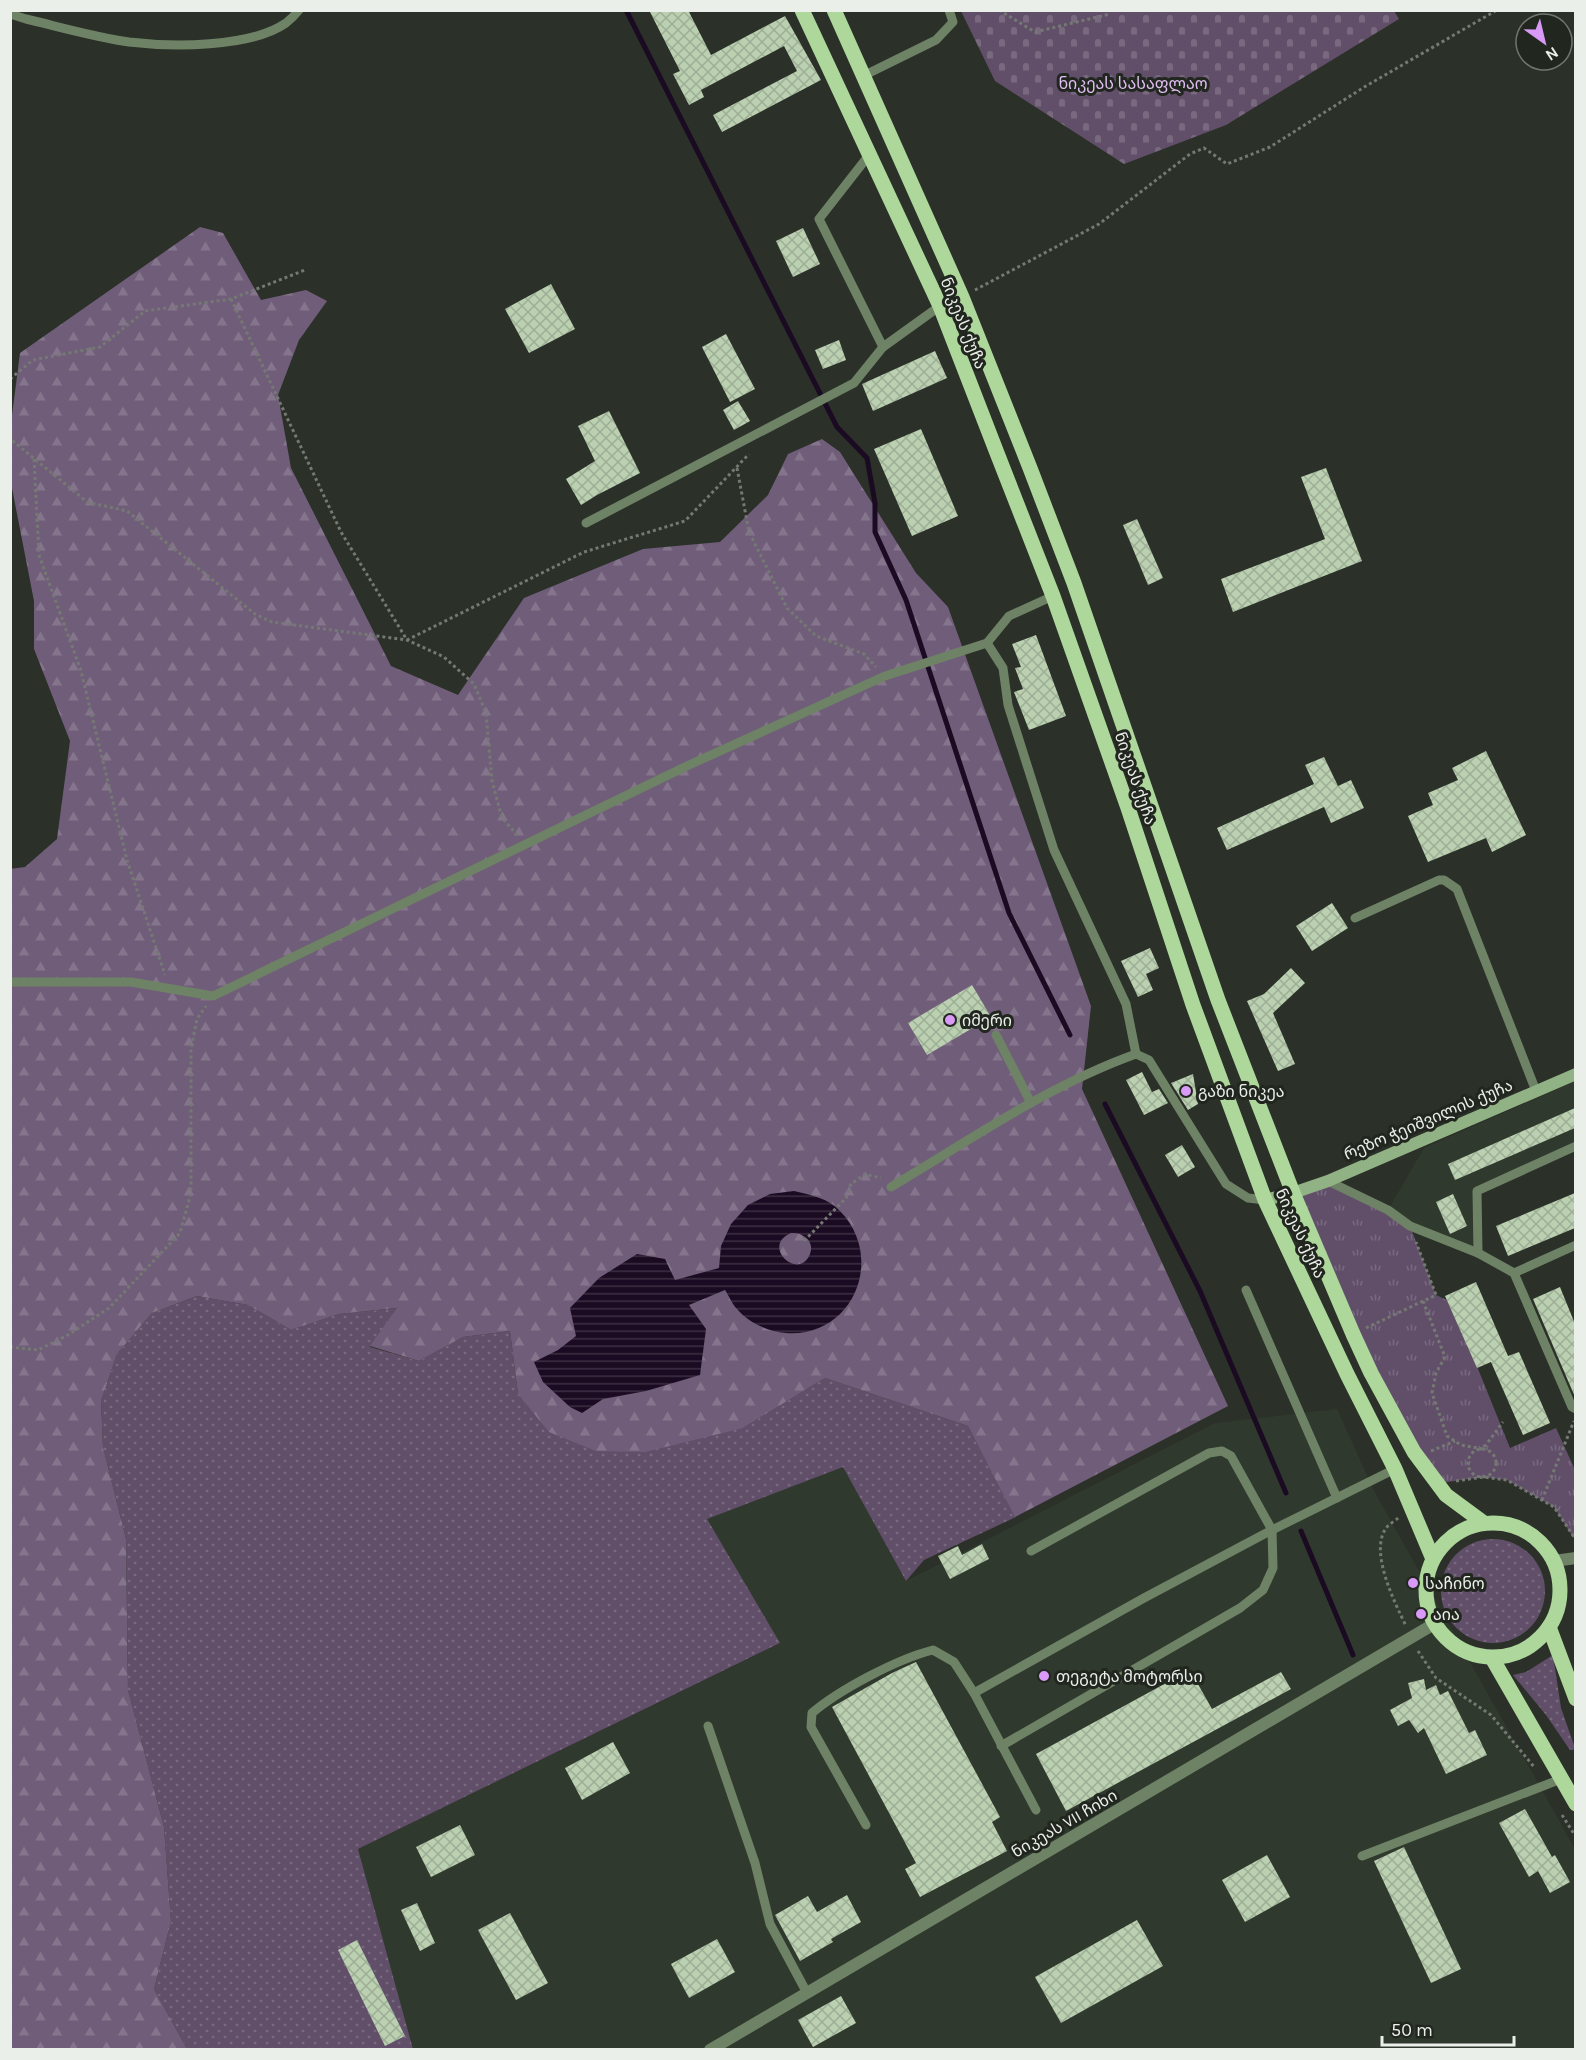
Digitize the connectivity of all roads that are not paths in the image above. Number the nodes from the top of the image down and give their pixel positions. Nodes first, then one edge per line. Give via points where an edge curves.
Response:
1 (299, 10) edge
2 (802, 10) edge
3 (834, 10) edge
4 (949, 10) edge
5 (10, 14) edge
6 (864, 76) junction
7 (869, 154) junction
8 (939, 306) junction
9 (883, 347) junction
10 (586, 523) dead end
11 (1053, 596) junction
12 (987, 642) junction
13 (1355, 918) dead end
14 (10, 982) edge
15 (996, 1035) dead end
16 (1136, 1054) junction
17 (1575, 1074) edge
18 (1536, 1091) junction
19 (1032, 1103) junction
20 (1575, 1146) edge
21 (1328, 1181) junction
22 (891, 1186) road end
23 (1293, 1193) junction
24 (1265, 1200) junction
25 (1575, 1245) edge
26 (1478, 1253) junction
27 (1514, 1273) junction
28 (1246, 1290) dead end
29 (1575, 1409) edge
30 (1395, 1469) junction
31 (1337, 1498) junction
32 (1484, 1523) junction
33 (1272, 1530) junction
34 (1030, 1551) dead end
35 (1575, 1558) edge
36 (1433, 1559) junction
37 (1554, 1562) junction
38 (1434, 1624) junction
39 (1549, 1627) junction
40 (1492, 1658) junction
41 (974, 1693) junction
42 (1575, 1699) edge
43 (708, 1726) dead end
44 (1001, 1746) junction
45 (1561, 1779) junction
46 (1575, 1804) edge
47 (1036, 1810) dead end
48 (866, 1825) dead end
49 (1362, 1856) dead end
50 (807, 1993) junction
51 (710, 2049) edge

1 - 5 lane via 272,31 207,45 129,42
2 - 7 main road, ნიკეას ქუჩა
3 - 6 main road, ნიკეას ქუჩა
4 - 6 lane via 953,22 936,40
6 - 23 main road, ნიკეას ქუჩა via 962,297 1074,583 1218,1000
7 - 8 main road, ნიკეას ქუჩა
7 - 9 lane via 819,219
8 - 9 lane
8 - 11 main road, ნიკეას ქუჩა
9 - 10 lane via 854,383
11 - 12 lane via 1009,616
11 - 24 main road, ნიკეას ქუჩა via 1193,1005
12 - 14 lane via 885,676 689,765 213,996 131,982
12 - 16 lane via 1002,668 1008,705 1054,850 1126,1004
13 - 18 lane via 1439,880 1457,889
15 - 19 lane
16 - 19 lane
16 - 24 lane via 1149,1060 1226,1184 1248,1198
17 - 18 main road, რეზო ჭეიშვილის ქუჩა
18 - 21 main road, რეზო ჭეიშვილის ქუჩა
19 - 22 lane
20 - 26 lane via 1477,1191
21 - 23 main road, რეზო ჭეიშვილის ქუჩა
21 - 26 lane via 1388,1210 1410,1226
23 - 24 main road, რეზო ჭეიშვილის ქუჩა
23 - 32 main road, ნიკეას ქუჩა via 1371,1373 1417,1457 1446,1495
24 - 30 main road, ნიკეას ქუჩა
25 - 27 lane
26 - 27 lane
27 - 29 lane
28 - 31 lane
30 - 31 lane
30 - 36 main road, ნიკეას ქუჩა
31 - 33 lane
32 - 36 main road, ნიკეას ქუჩა via 1446,1542
32 - 37 main road, ნიკეას ქუჩა via 1505,1524 1525,1531 1542,1544
33 - 34 lane via 1231,1456 1222,1451 1209,1453
33 - 41 lane
33 - 44 lane via 1273,1568 1263,1590 1240,1608
35 - 37 street
36 - 38 main road, ნიკეას ქუჩა via 1426,1579 1426,1602
37 - 39 main road, ნიკეას ქუჩა via 1560,1582 1559,1603
38 - 40 main road, ნიკეას ქუჩა via 1449,1642 1469,1654
38 - 50 street, ნიკეას VII ჩიხი
39 - 40 main road, ნიკეას ქუჩა via 1536,1643 1515,1654
39 - 42 main road
40 - 45 main road
41 - 44 lane
41 - 48 lane via 954,1662 933,1650 913,1655 828,1699 812,1713 811,1727
43 - 50 lane via 755,1863 770,1924
44 - 47 lane
45 - 46 main road
45 - 49 lane
50 - 51 street, ნიკეას VII ჩიხი

